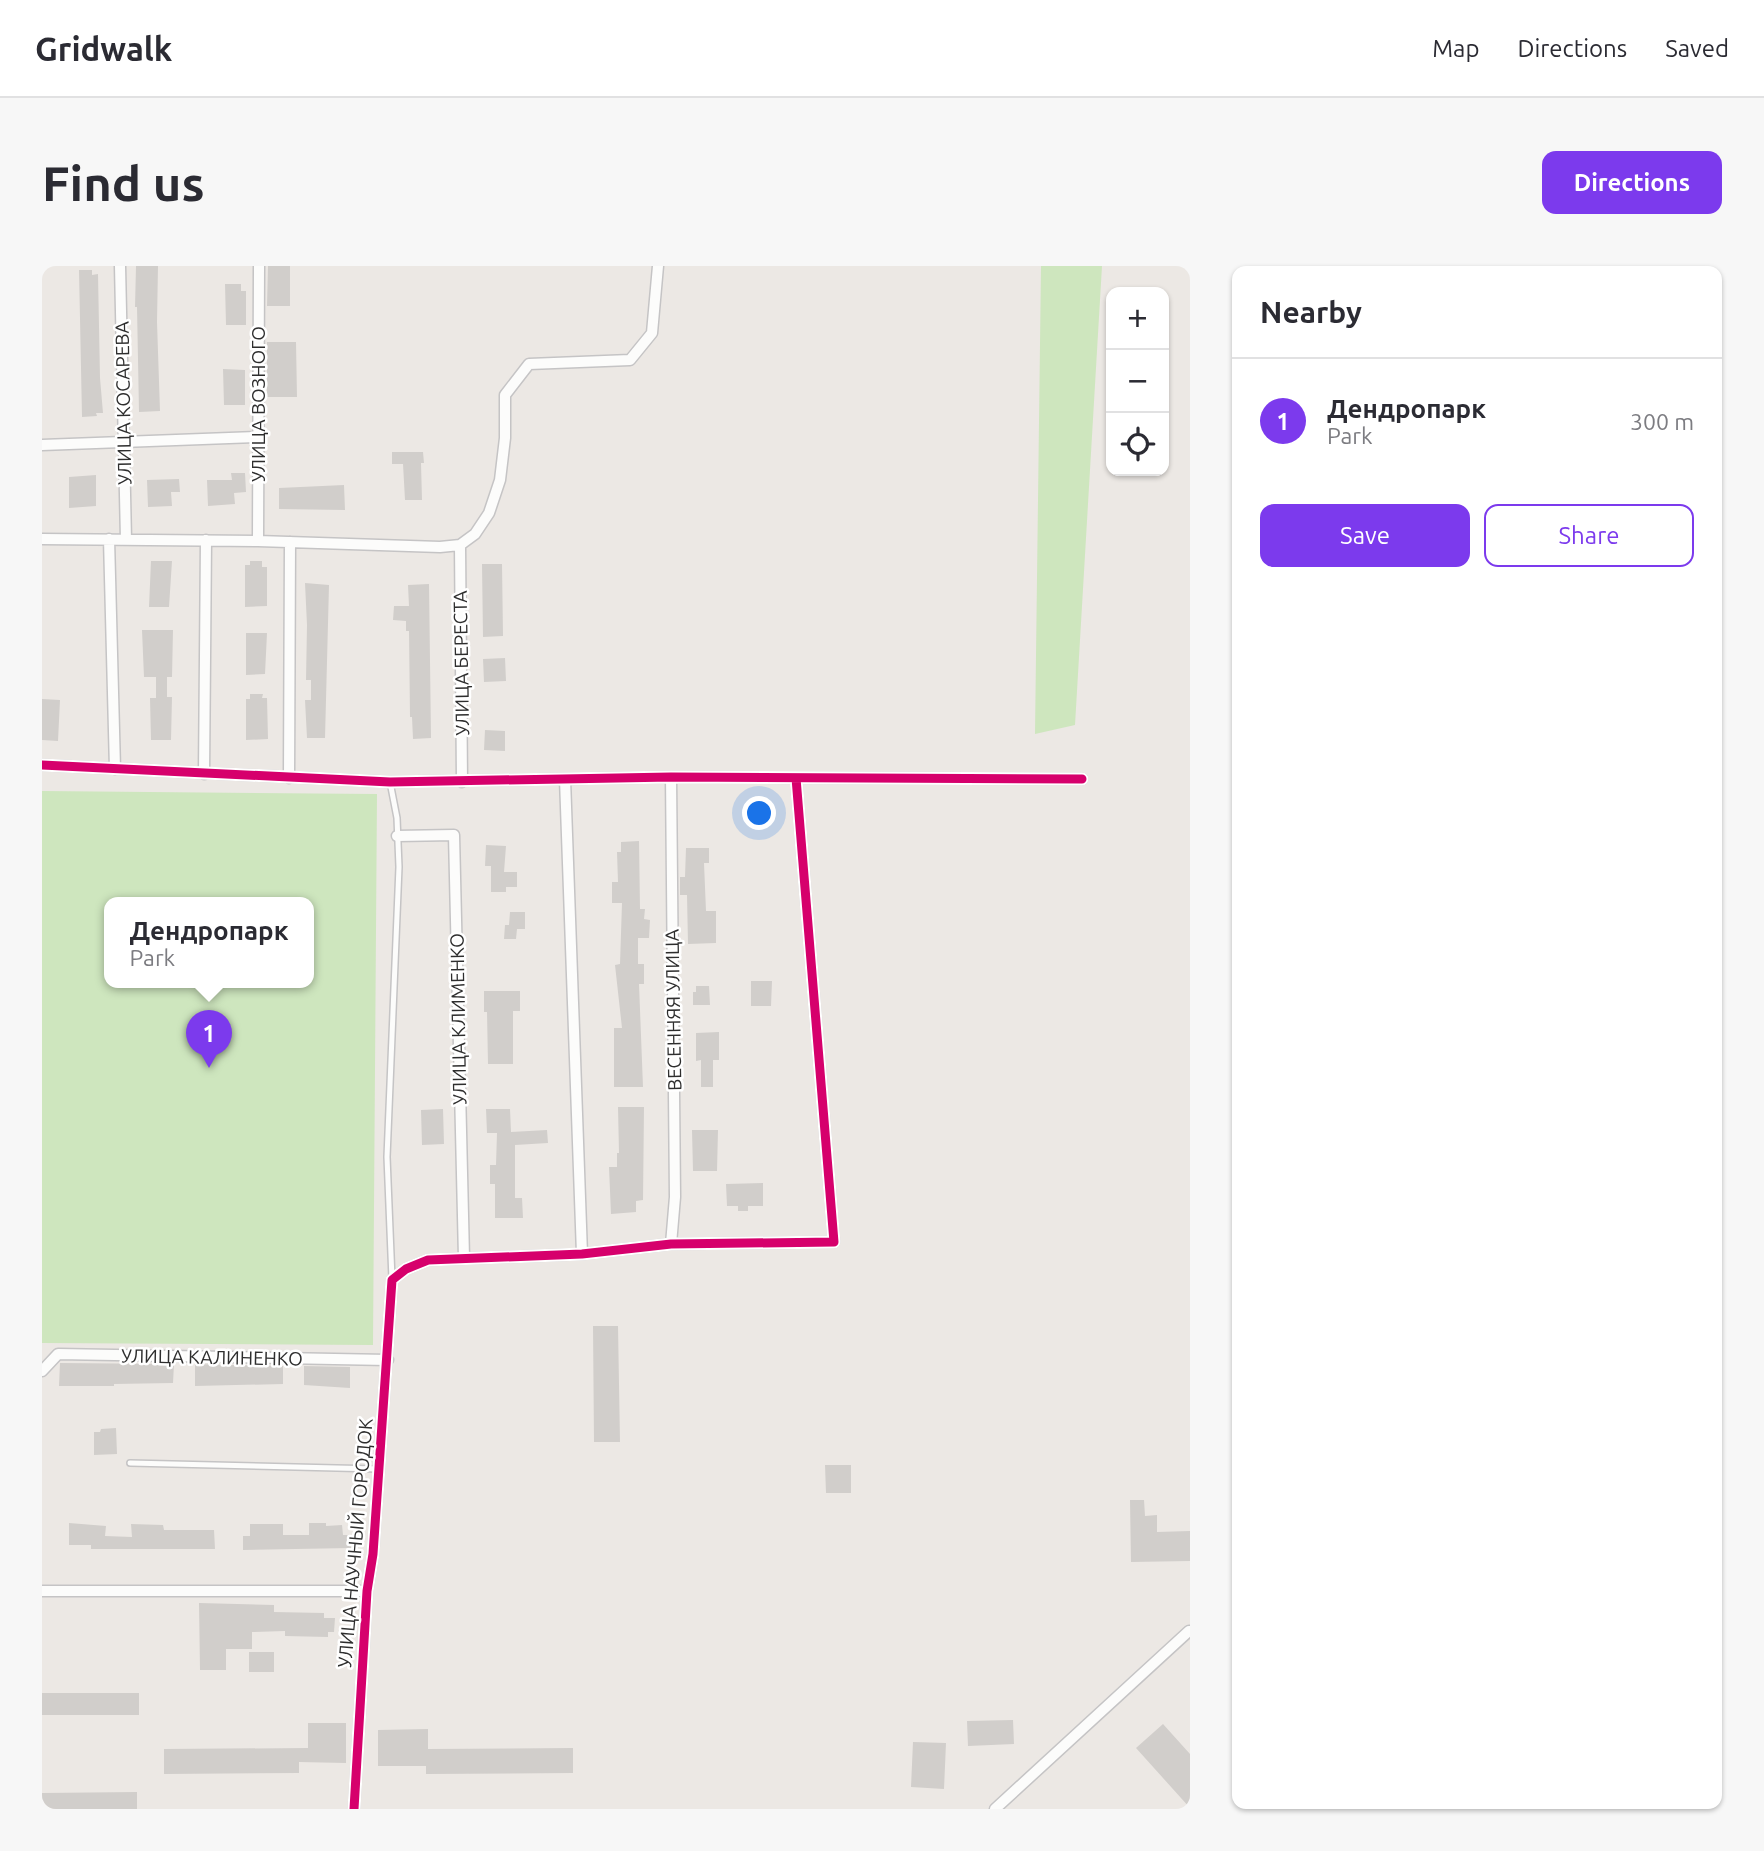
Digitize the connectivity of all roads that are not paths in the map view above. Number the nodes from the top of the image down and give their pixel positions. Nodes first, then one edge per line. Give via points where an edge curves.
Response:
1 (120, 266) edge
2 (258, 266) edge
3 (658, 266) edge
4 (258, 437) junction
5 (124, 442) junction
6 (42, 445) edge
7 (42, 539) edge
8 (109, 539) junction
9 (126, 540) junction
10 (206, 540) junction
11 (258, 541) junction
12 (290, 542) junction
13 (460, 545) junction
14 (42, 765) edge
15 (115, 769) junction
16 (204, 774) junction
17 (671, 777) junction
18 (289, 778) junction
19 (796, 778) junction
20 (565, 779) junction
21 (1082, 779) dead end
22 (390, 782) junction
23 (462, 782) junction
24 (397, 836) junction
25 (671, 1244) junction
26 (582, 1254) junction
27 (464, 1258) junction
28 (392, 1280) junction
29 (388, 1360) junction
30 (42, 1371) edge
31 (130, 1463) dead end
32 (379, 1469) junction
33 (42, 1591) edge
34 (367, 1591) junction
35 (1189, 1631) edge
36 (354, 1809) edge
37 (995, 1809) edge

1 - 5 street, УЛИЦА КОСАРЕВА
2 - 4 street, УЛИЦА ВОЗНОГО
3 - 13 street via 652,333 629,360 529,364 505,396 499,480 489,513 475,534
4 - 5 street
4 - 11 street, УЛИЦА ВОЗНОГО
5 - 6 street
5 - 9 street, УЛИЦА КОСАРЕВА
7 - 8 street
8 - 9 street
8 - 15 street
9 - 10 street
10 - 11 street
10 - 16 street
11 - 12 street
12 - 13 street
12 - 18 street
13 - 23 street, УЛИЦА БЕРЕСТА
14 - 15 street
15 - 16 street
16 - 18 street
17 - 19 street
17 - 20 street
17 - 25 street, ВЕСЕННЯЯ УЛИЦА via 675,1197
18 - 22 street
19 - 21 street
19 - 25 street via 834,1242
20 - 23 street
20 - 26 street
22 - 23 street
22 - 24 lane
24 - 27 street, УЛИЦА КЛИМЕНКО via 454,835
24 - 28 lane via 387,1157
25 - 26 street
26 - 27 street
27 - 28 street via 428,1260
28 - 29 street, УЛИЦА НАУЧНЫЙ ГОРОДОК
29 - 30 street, УЛИЦА КАЛИНЕНКО via 58,1354
29 - 32 street, УЛИЦА НАУЧНЫЙ ГОРОДОК
31 - 32 lane
32 - 34 street, УЛИЦА НАУЧНЫЙ ГОРОДОК
33 - 34 street, УЛИЦА НАУЧНЫЙ ГОРОДОК
34 - 36 street, УЛИЦА НАУЧНЫЙ ГОРОДОК
35 - 37 street

